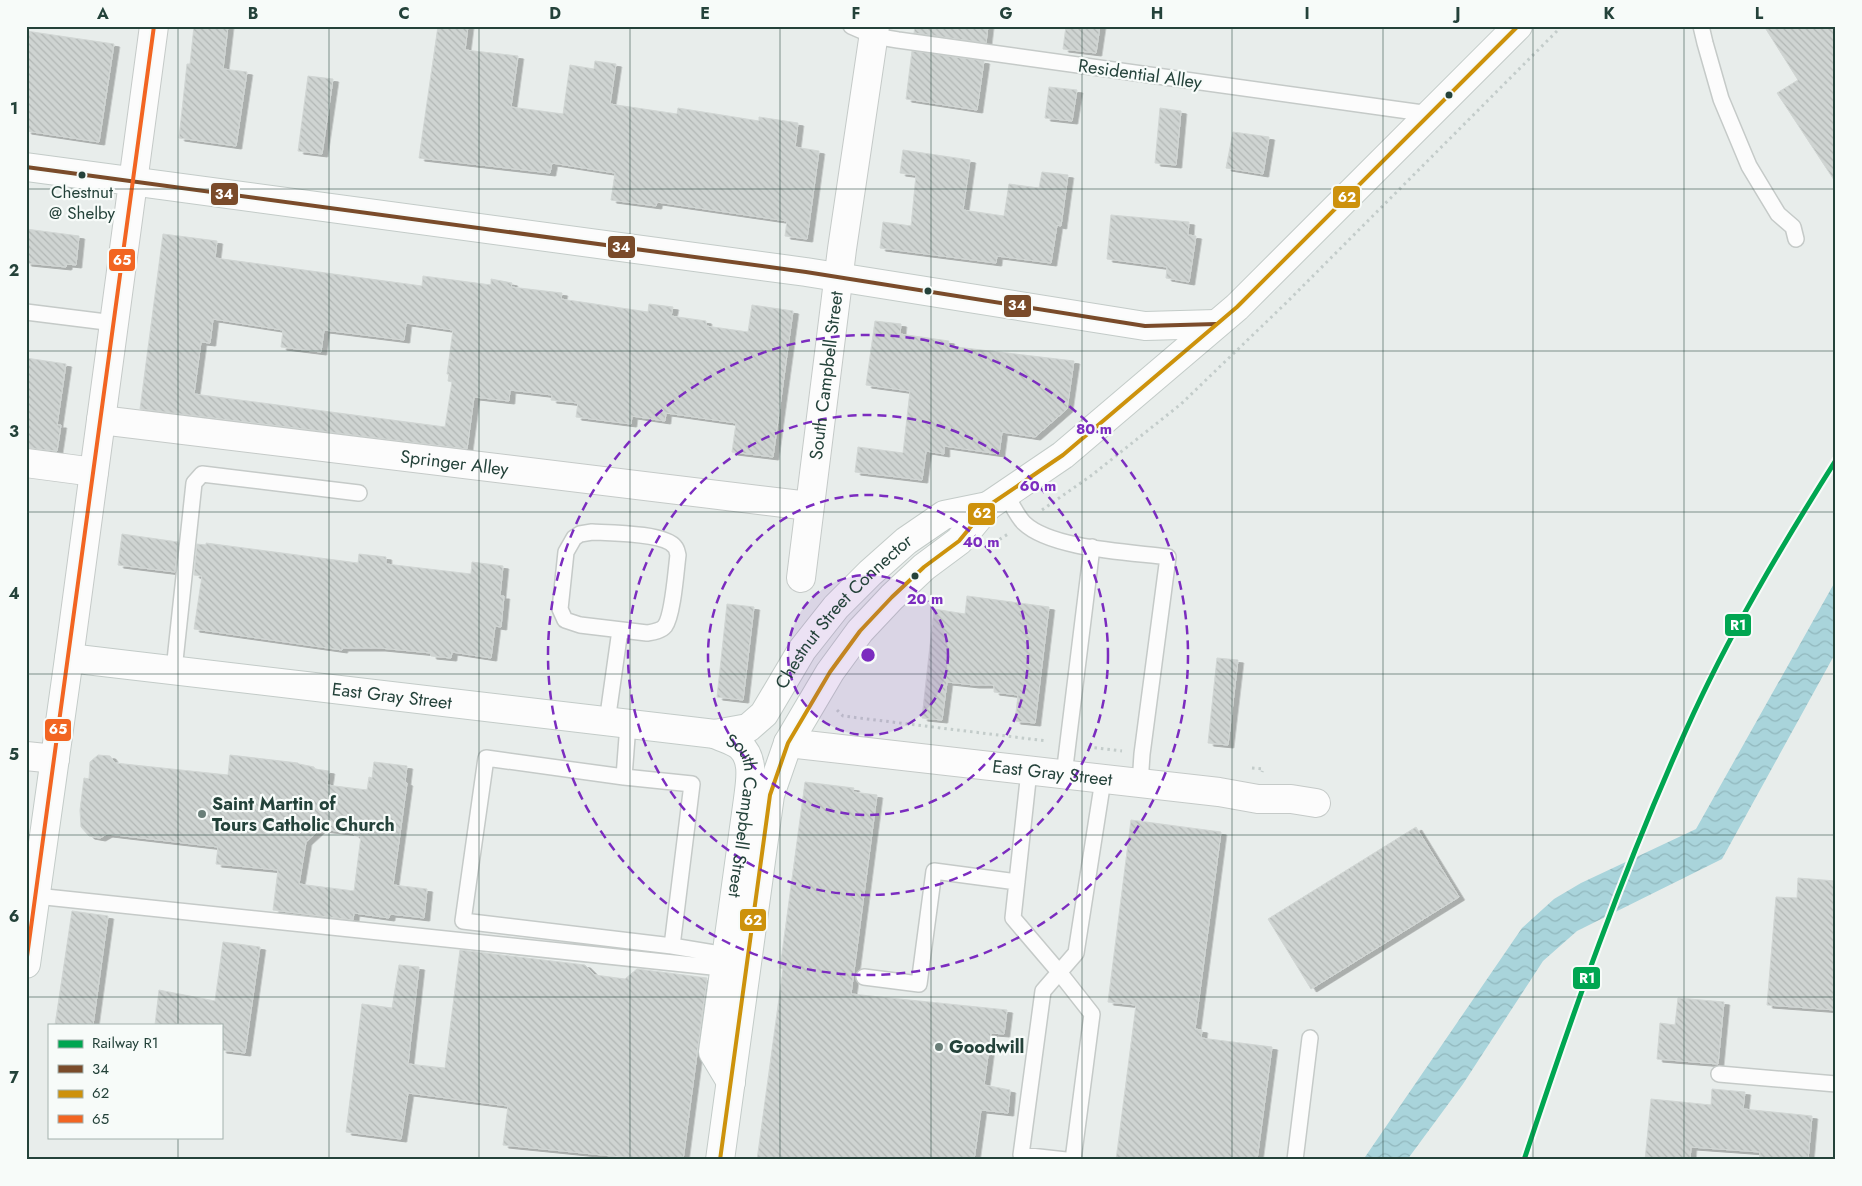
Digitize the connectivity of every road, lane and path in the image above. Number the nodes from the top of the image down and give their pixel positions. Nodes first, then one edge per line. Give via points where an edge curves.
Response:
1 (154, 26) edge
2 (1518, 26) edge
3 (1562, 26) edge
4 (1701, 26) edge
5 (867, 29) edge
6 (1430, 114) junction
7 (26, 167) edge
8 (133, 181) junction
9 (1796, 239) dead end
10 (838, 277) junction
11 (26, 312) edge
12 (114, 323) junction
13 (1216, 324) junction
14 (101, 420) junction
15 (26, 463) edge
16 (94, 472) junction
17 (359, 493) dead end
18 (997, 500) junction
19 (809, 506) junction
20 (1024, 523) junction
21 (991, 545) dead end
22 (1092, 547) junction
23 (801, 578) dead end
24 (620, 630) junction
25 (69, 658) junction
26 (174, 670) junction
27 (836, 704) dead end
28 (618, 723) junction
29 (715, 734) junction
30 (788, 743) junction
31 (1068, 744) junction
32 (1142, 754) junction
33 (26, 756) edge
34 (55, 760) junction
35 (1244, 767) dead end
36 (1029, 771) junction
37 (1064, 775) junction
38 (624, 777) junction
39 (1103, 780) junction
40 (1140, 784) junction
41 (1258, 799) junction
42 (1316, 804) dead end
43 (1017, 882) junction
44 (36, 896) junction
45 (672, 946) junction
46 (26, 964) edge
47 (732, 965) junction
48 (1059, 972) junction
49 (864, 977) dead end
50 (1310, 1038) dead end
51 (1719, 1074) dead end
52 (1836, 1084) edge
53 (720, 1160) edge
54 (1066, 1160) edge
55 (1073, 1160) edge
56 (1295, 1160) edge

1 - 8 street
2 - 6 street, Chestnut Street Connector
3 - 20 path via 1181,404 1092,475
4 - 9 lane via 1721,99 1749,166 1778,214 1793,228
5 - 6 lane, Residential Alley
5 - 10 street, South Campbell Street
6 - 13 street, Chestnut Street Connector via 1237,307
7 - 8 street
8 - 10 street
8 - 12 street
10 - 13 street via 1145,326
10 - 19 street, South Campbell Street
11 - 12 lane
12 - 14 street
13 - 18 street, Chestnut Street Connector via 1063,455
14 - 16 street
14 - 19 street, Springer Alley
15 - 16 street
16 - 25 street
17 - 26 lane via 202,474 194,483
18 - 20 lane
18 - 29 street, Chestnut Street Connector via 944,515 906,541 836,607 802,650 764,714 748,728
18 - 30 street, Chestnut Street Connector via 959,540 924,567 860,631 830,672
19 - 23 street, South Campbell Street
20 - 21 path
20 - 22 lane via 1046,538
22 - 31 lane
22 - 32 lane via 1168,557
24 - 24 lane via 647,633 657,632 665,626 678,555 675,547 664,540 646,536 580,534 566,552 560,609 565,620 573,624
24 - 28 lane
25 - 26 street, East Gray Street
25 - 34 street
26 - 28 street, East Gray Street
27 - 31 path via 836,710 843,716
28 - 29 street, East Gray Street
28 - 38 lane
29 - 47 street, South Campbell Street via 740,746 750,768
30 - 36 street, East Gray Street
30 - 47 street, South Campbell Street via 770,796
31 - 32 path
31 - 37 lane
32 - 40 lane
33 - 34 street
34 - 44 street
35 - 41 path via 1263,769
36 - 37 street, East Gray Street
36 - 43 lane
37 - 39 street, East Gray Street
38 - 45 lane via 692,784
38 - 45 lane via 486,758 463,921
39 - 40 street, East Gray Street
39 - 48 lane via 1076,953
40 - 41 street, East Gray Street
41 - 42 street, East Gray Street
43 - 48 lane via 1012,918
43 - 49 lane via 934,870 919,984
44 - 46 street
44 - 47 lane
45 - 47 lane
47 - 53 street, South Campbell Street via 731,1082
48 - 54 lane via 1043,991 1021,1155
48 - 55 lane via 1092,1014
50 - 56 lane
51 - 52 lane

